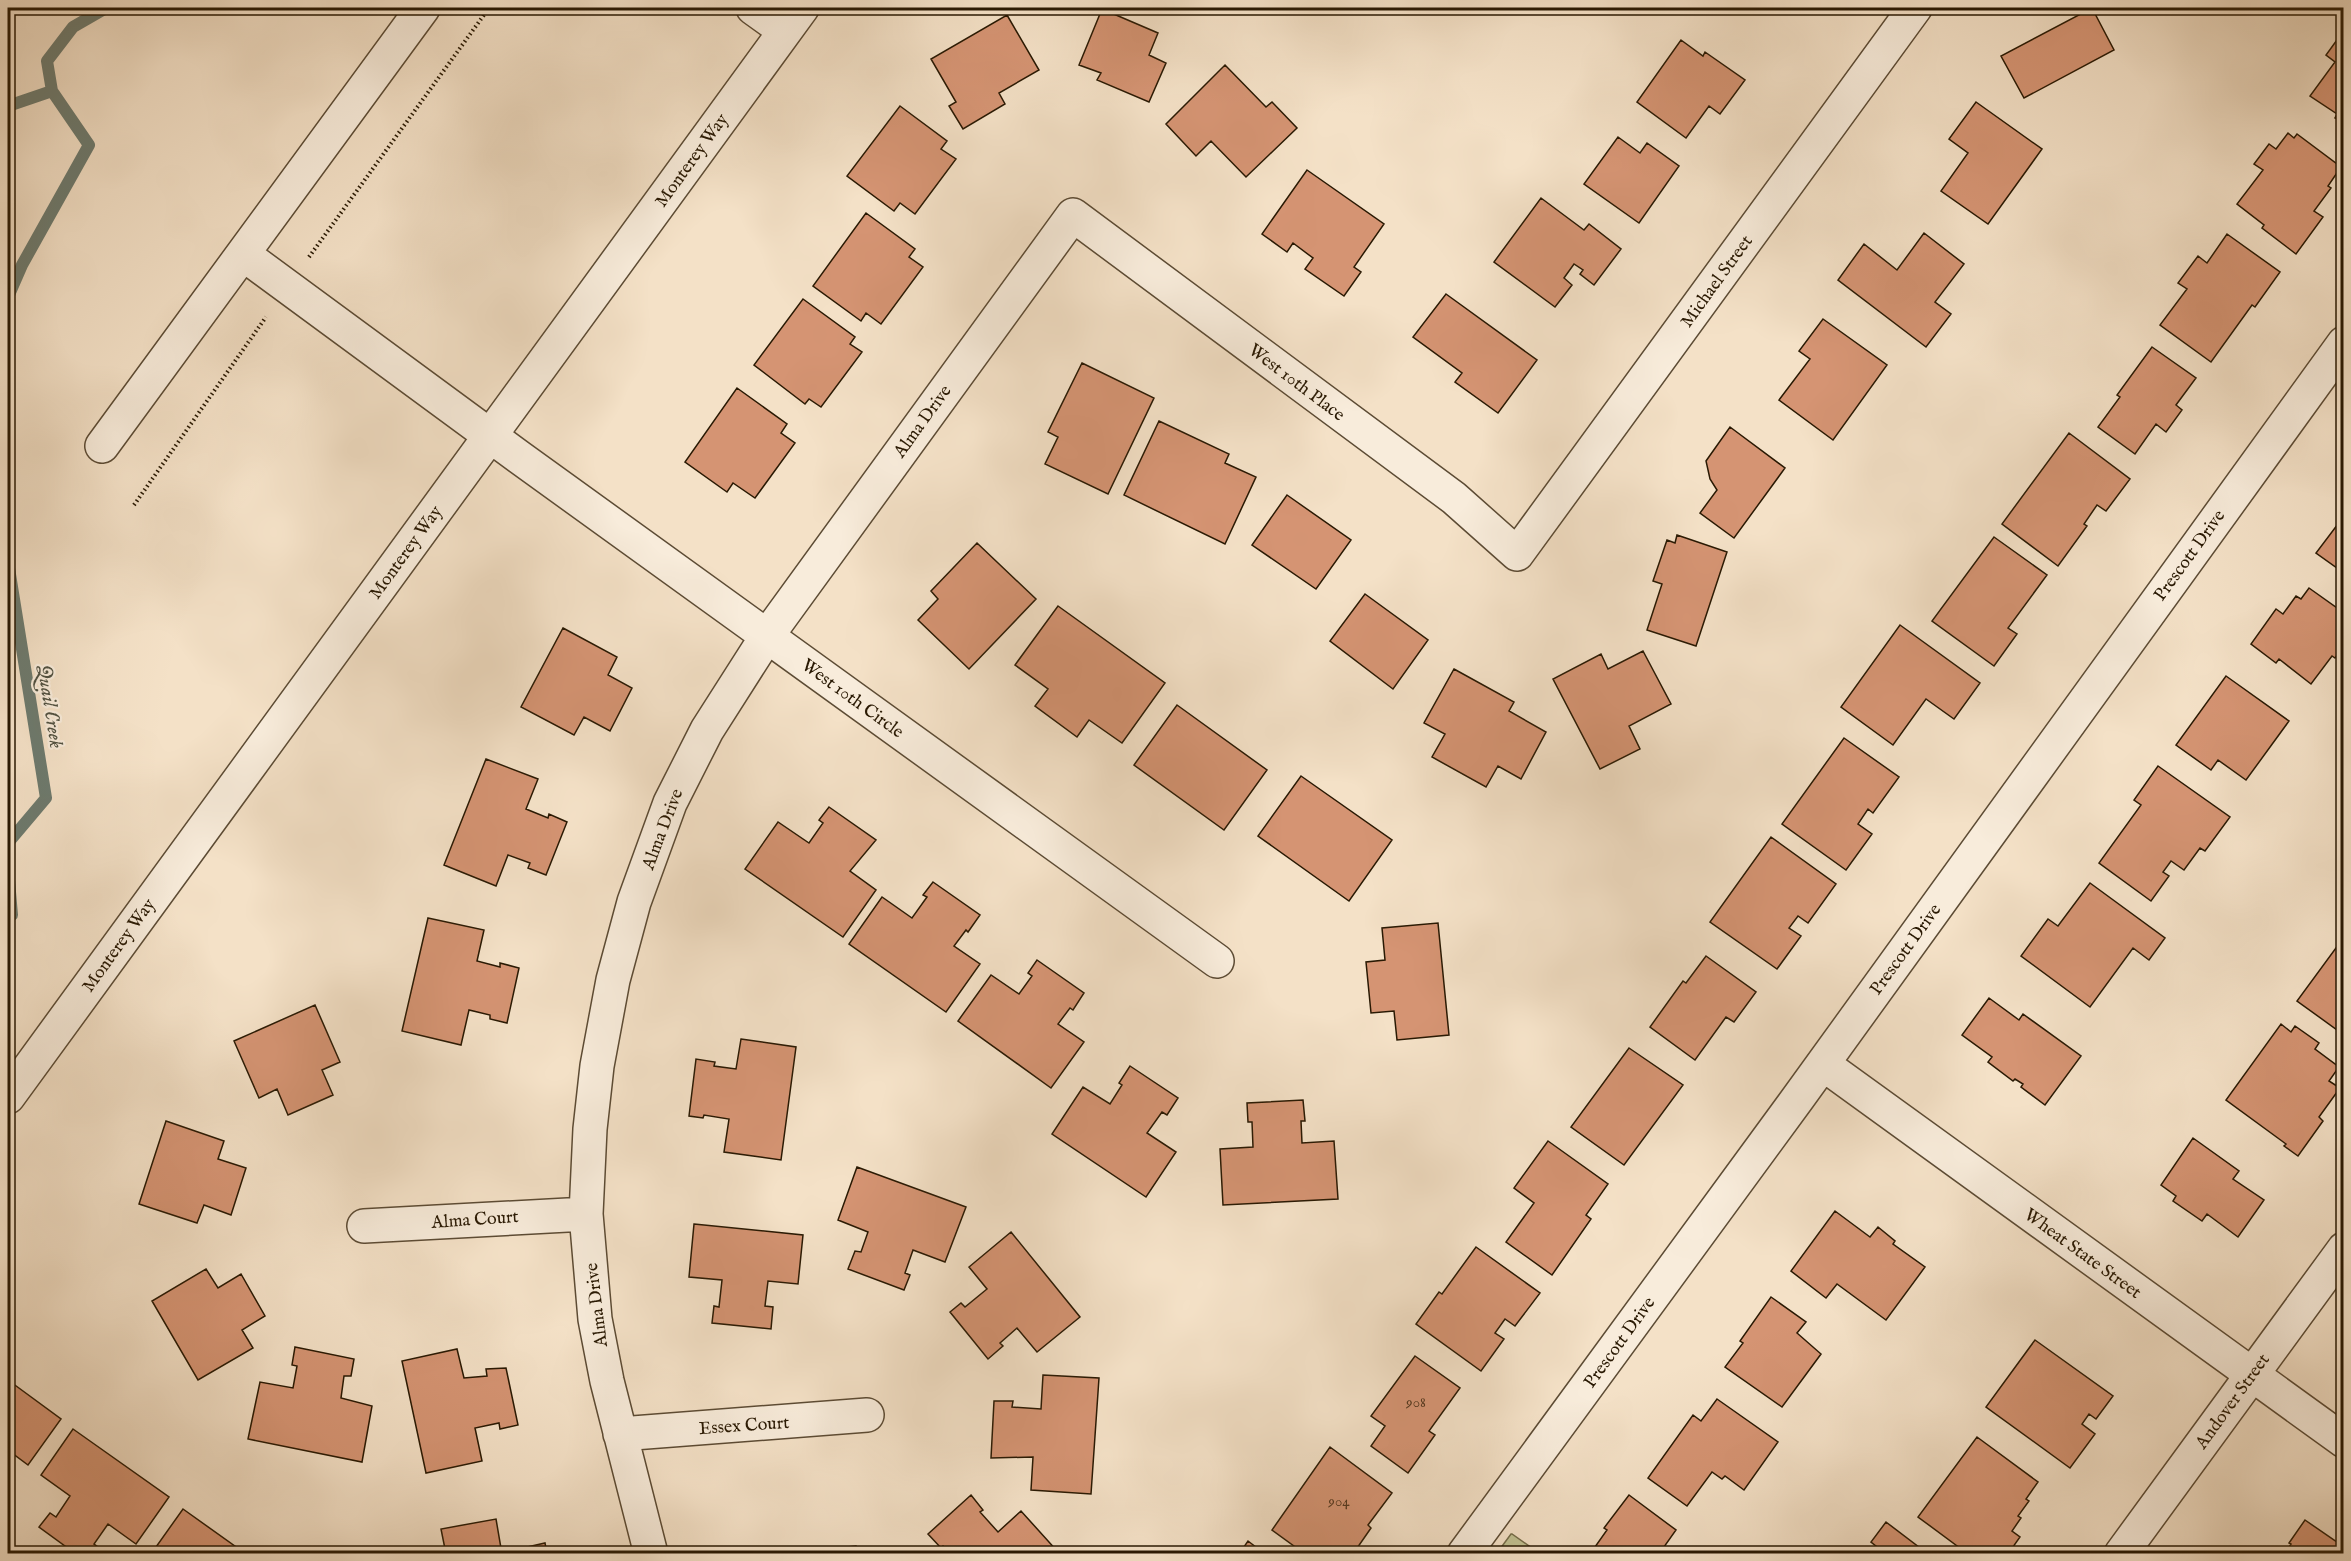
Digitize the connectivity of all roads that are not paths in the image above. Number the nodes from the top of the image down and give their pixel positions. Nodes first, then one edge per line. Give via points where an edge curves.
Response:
1 (423, 8) edge
2 (753, 8) edge
3 (1915, 8) edge
4 (793, 19) edge
5 (1073, 215) joint
6 (243, 254) junction
7 (2343, 343) edge
8 (490, 435) junction
9 (102, 446) dead end
10 (1517, 554) joint
11 (767, 636) junction
12 (1217, 961) dead end
13 (1823, 1064) junction
14 (8, 1097) edge
15 (586, 1214) junction
16 (364, 1226) dead end
17 (2343, 1249) edge
18 (2252, 1375) junction
19 (867, 1415) dead end
20 (620, 1434) junction
21 (2343, 1441) edge
22 (651, 1554) edge
23 (1464, 1554) edge
24 (2121, 1554) edge

1 - 6 street
2 - 4 street
3 - 10 street, Michael Street
4 - 8 street, Monterey Way
5 - 10 street, West 10th Place via 1454,498
5 - 11 street, Alma Drive
6 - 8 street, West 10th Circle
6 - 9 street
7 - 13 street, Prescott Drive
8 - 11 street, West 10th Circle
8 - 14 street, Monterey Way
11 - 12 street, West 10th Circle
11 - 15 street, Alma Drive via 691,760 670,803 634,902 613,980 597,1066
13 - 18 street, Wheat State Street
13 - 23 street, Prescott Drive
15 - 16 street, Alma Court
15 - 20 street, Alma Drive via 596,1319
17 - 18 street, Andover Street
18 - 21 street, Wheat State Street
18 - 24 street, Andover Street
19 - 20 street, Essex Court
20 - 22 street, Alma Drive

